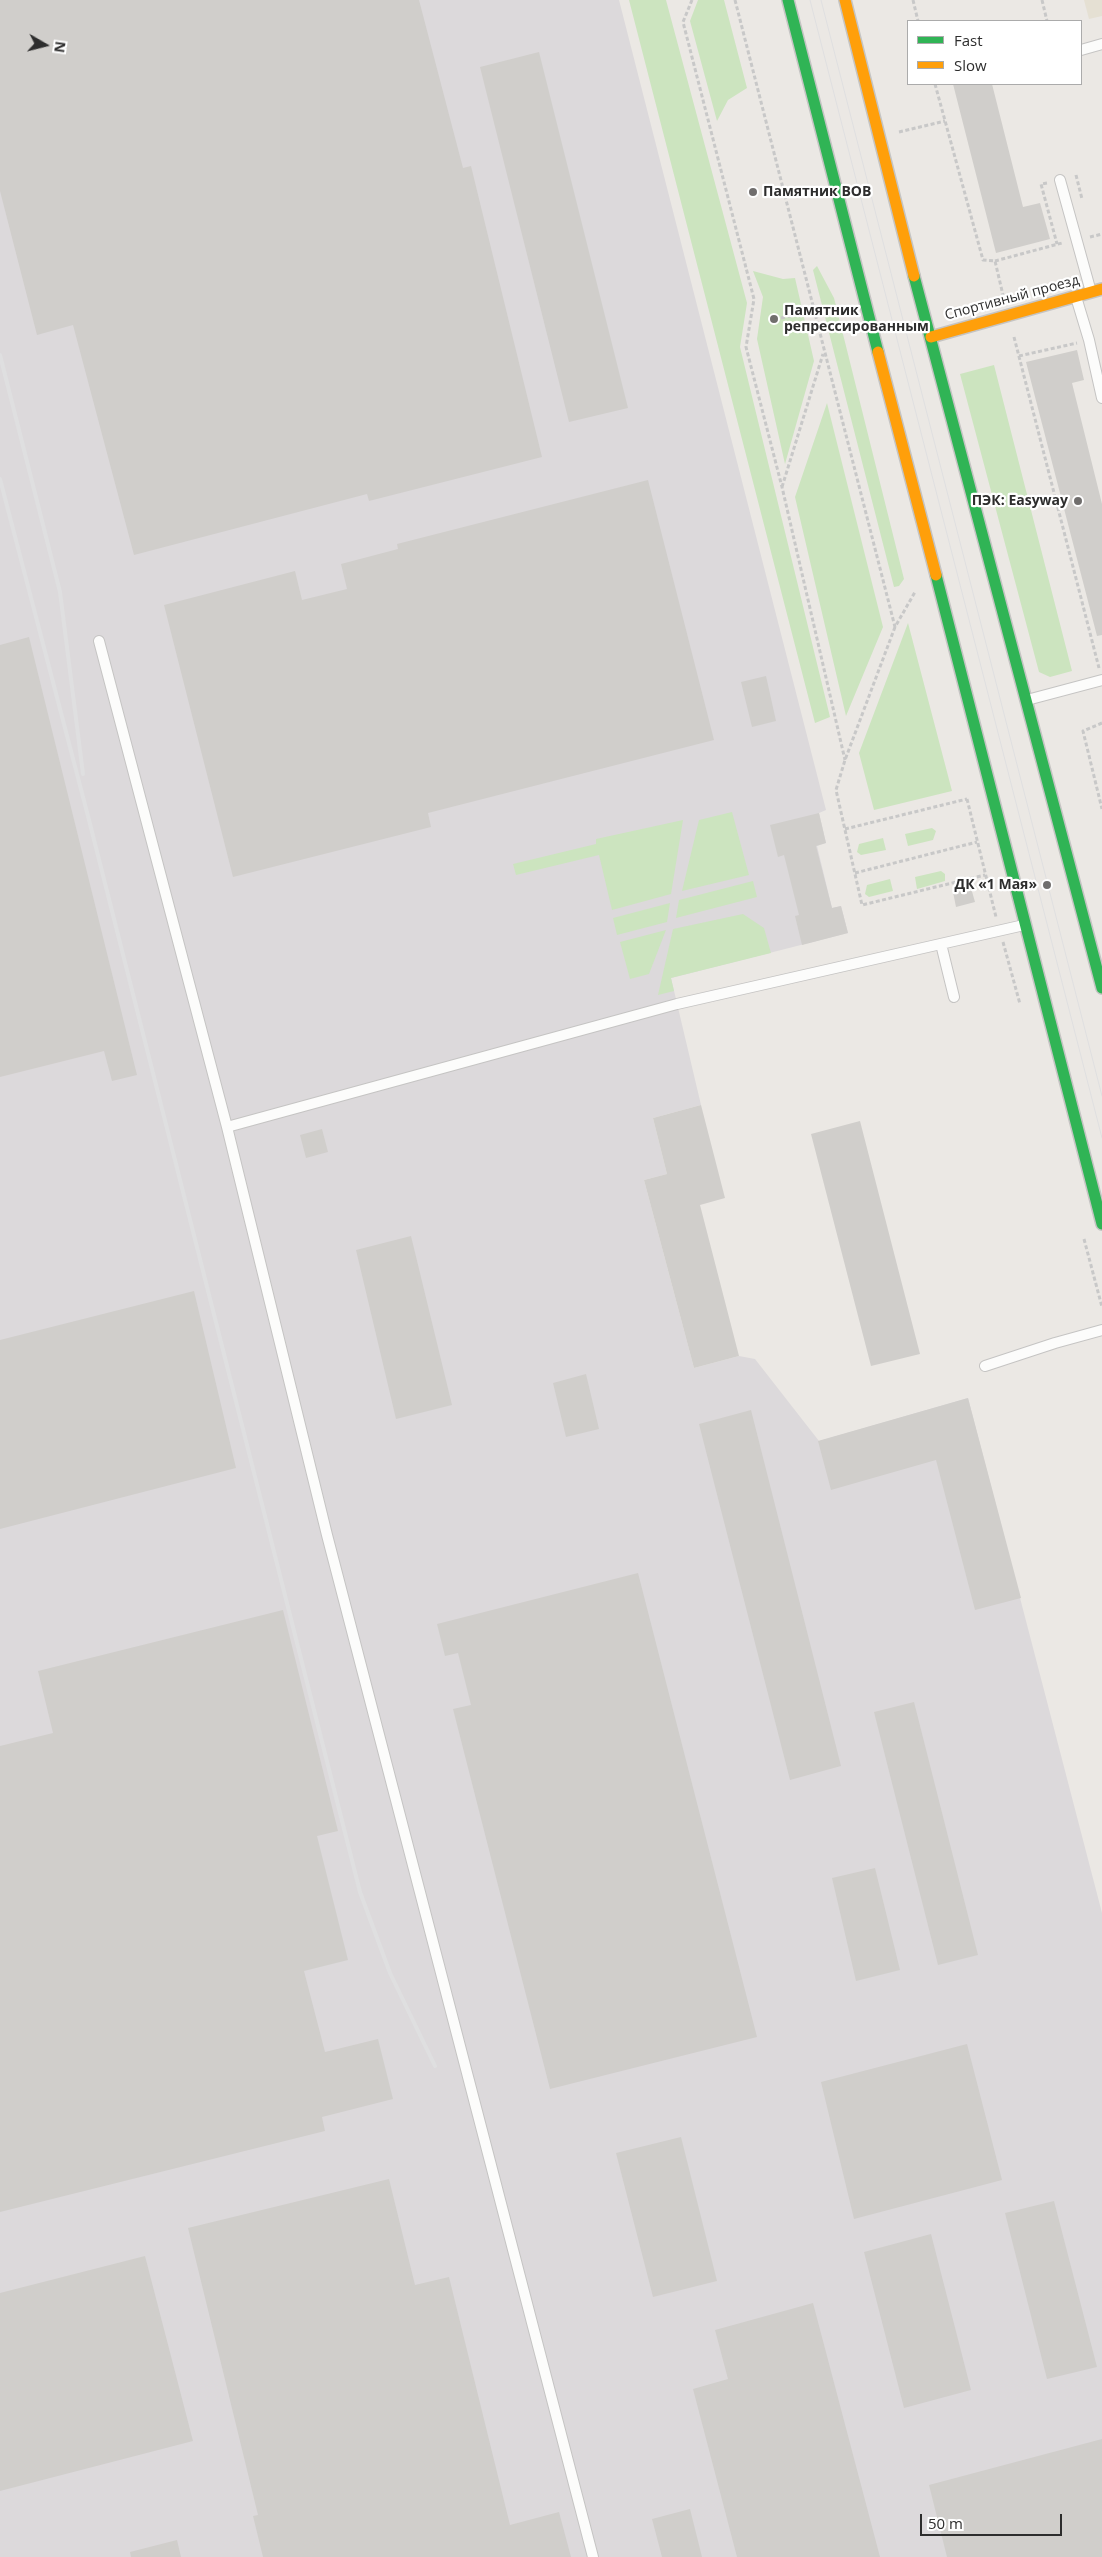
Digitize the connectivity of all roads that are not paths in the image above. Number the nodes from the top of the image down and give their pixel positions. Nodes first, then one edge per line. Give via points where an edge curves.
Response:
1 (788, 0) edge
2 (845, 0) edge
3 (1102, 44) edge
4 (1082, 50) edge
5 (1060, 180) dead end
6 (1096, 291) edge
7 (1076, 296) junction
8 (930, 337) junction
9 (1102, 398) edge
10 (99, 641) dead end
11 (1102, 680) edge
12 (1027, 700) junction
13 (1025, 925) junction
14 (941, 944) junction
15 (1102, 988) edge
16 (954, 997) dead end
17 (228, 1127) junction
18 (1102, 1224) edge
19 (1102, 1330) edge
20 (985, 1366) dead end
21 (593, 2557) edge

1 - 13 main road
2 - 8 main road
3 - 4 lane
5 - 6 lane via 1076,240
6 - 7 main road, Спортивный проезд
7 - 8 main road, Спортивный проезд
7 - 9 lane
8 - 12 main road
10 - 17 lane
11 - 12 lane
12 - 15 main road
13 - 14 lane
13 - 18 main road
14 - 16 lane
14 - 17 lane via 677,1004
17 - 21 lane via 327,1534
19 - 20 lane

